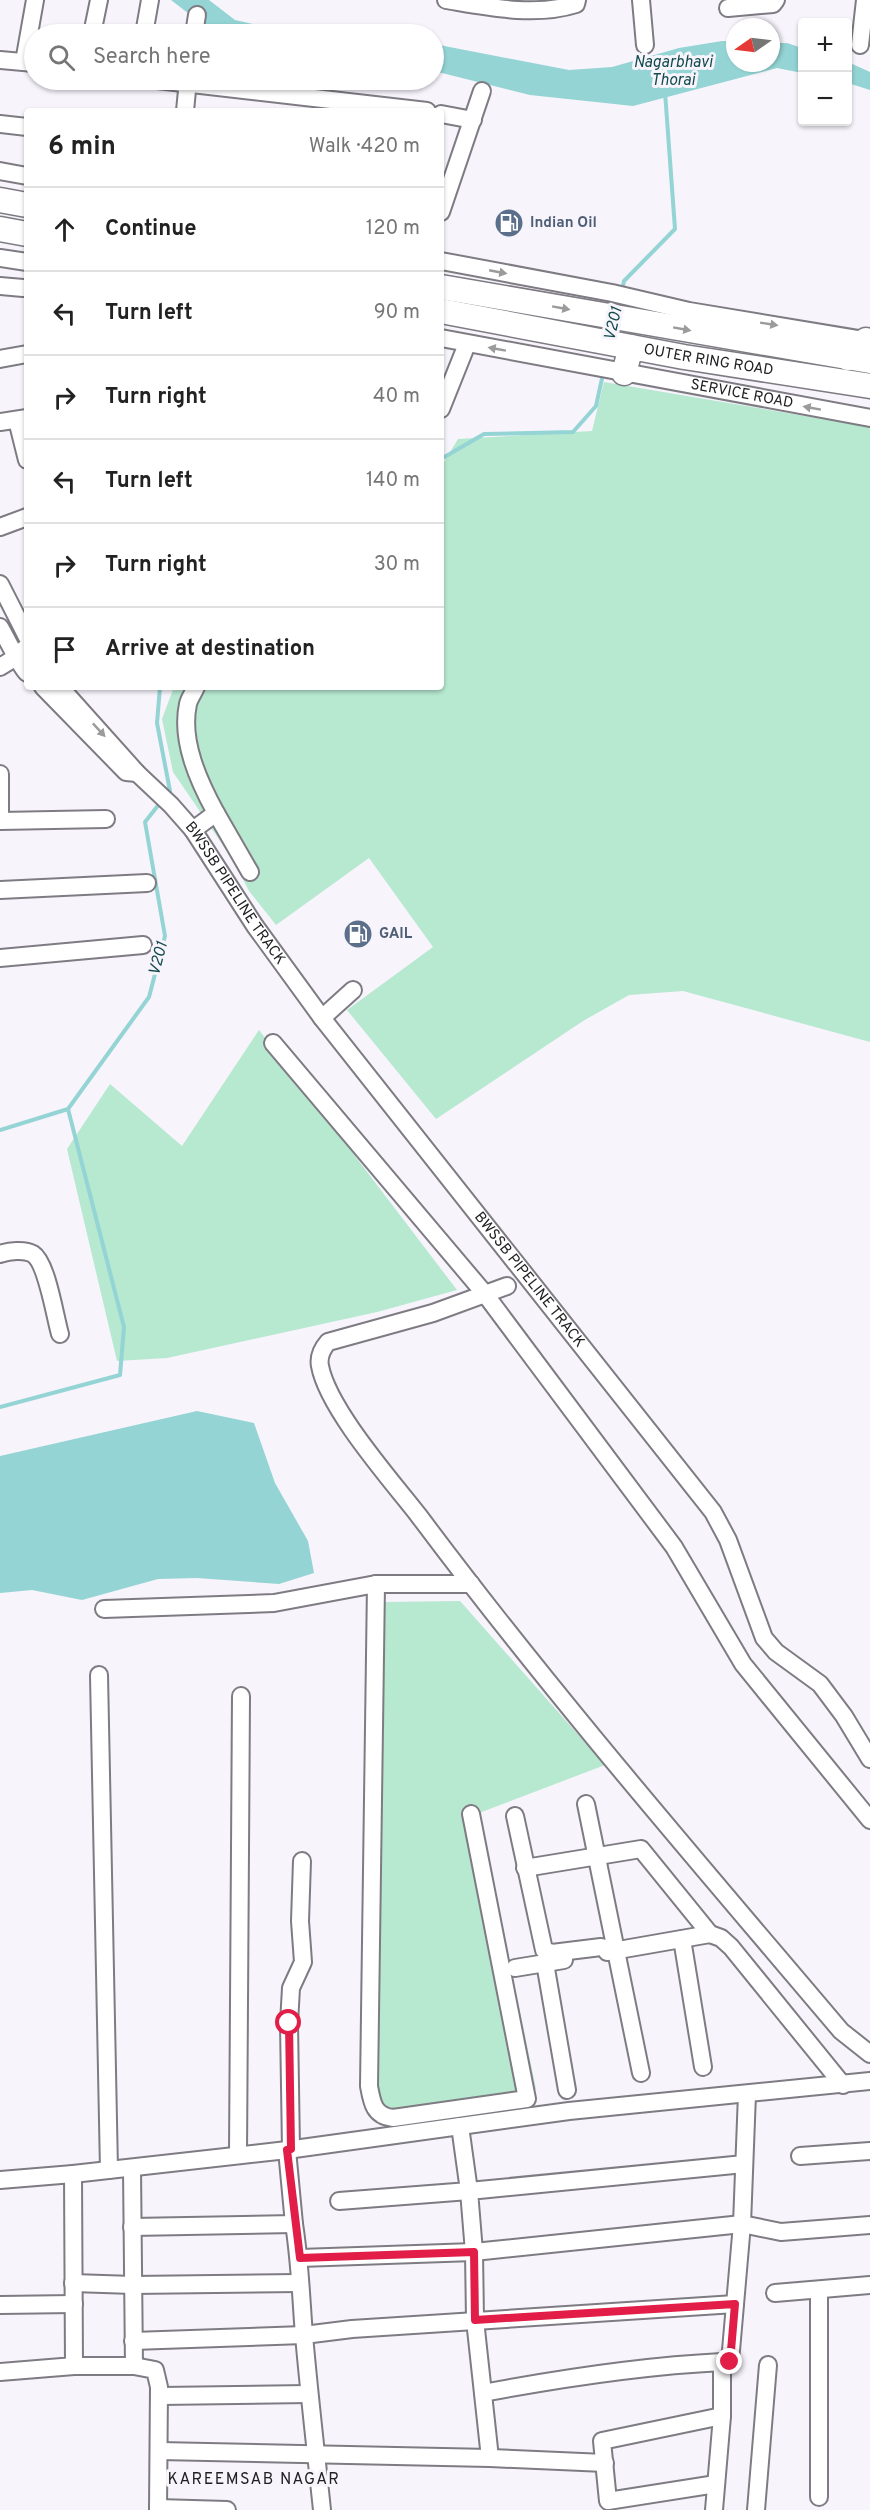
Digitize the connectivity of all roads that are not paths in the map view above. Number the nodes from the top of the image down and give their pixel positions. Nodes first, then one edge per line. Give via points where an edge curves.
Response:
1 (35, 0) edge
2 (99, 0) edge
3 (150, 0) edge
4 (446, 0) edge
5 (577, 0) edge
6 (641, 0) edge
7 (776, 0) edge
8 (865, 0) edge
9 (728, 8) dead end
10 (197, 15) dead end
11 (33, 24) edge
12 (94, 24) edge
13 (146, 24) edge
14 (196, 24) edge
15 (645, 45) dead end
16 (860, 45) dead end
17 (0, 60) edge
18 (24, 62) edge
19 (186, 90) edge
20 (258, 90) edge
21 (482, 91) dead end
22 (185, 108) edge
23 (400, 108) edge
24 (444, 115) edge
25 (473, 120) junction
26 (0, 124) edge
27 (24, 127) edge
28 (0, 171) edge
29 (24, 175) edge
30 (447, 180) edge
31 (444, 196) edge
32 (0, 200) edge
33 (24, 204) edge
34 (0, 229) edge
35 (24, 233) edge
36 (0, 258) edge
37 (24, 262) edge
38 (444, 262) edge
39 (0, 286) edge
40 (444, 287) edge
41 (23, 288) dead end
42 (618, 307) junction
43 (444, 312) edge
44 (444, 339) edge
45 (467, 344) junction
46 (617, 345) junction
47 (864, 350) edge
48 (24, 355) edge
49 (0, 359) edge
50 (619, 372) junction
51 (870, 386) edge
52 (444, 402) edge
53 (870, 418) edge
54 (22, 419) edge
55 (0, 422) edge
56 (24, 435) edge
57 (24, 519) edge
58 (0, 527) edge
59 (0, 584) edge
60 (0, 627) edge
61 (24, 631) edge
62 (24, 654) edge
63 (0, 667) edge
64 (24, 670) edge
65 (46, 690) edge
66 (63, 690) edge
67 (195, 690) edge
68 (137, 773) junction
69 (0, 774) edge
70 (216, 813) junction
71 (106, 819) dead end
72 (0, 821) edge
73 (193, 830) junction
74 (250, 872) dead end
75 (147, 883) dead end
76 (0, 890) edge
77 (143, 945) dead end
78 (0, 958) edge
79 (353, 990) dead end
80 (322, 1018) junction
81 (273, 1043) dead end
82 (0, 1254) edge
83 (507, 1286) dead end
84 (485, 1294) junction
85 (60, 1334) dead end
86 (376, 1584) junction
87 (471, 1584) junction
88 (104, 1609) dead end
89 (99, 1675) dead end
90 (241, 1696) dead end
91 (870, 1759) edge
92 (586, 1804) dead end
93 (471, 1814) dead end
94 (515, 1816) dead end
95 (870, 1821) edge
96 (596, 1855) junction
97 (302, 1861) dead end
98 (525, 1868) junction
99 (710, 1934) junction
100 (682, 1939) junction
101 (616, 1951) junction
102 (545, 1963) junction
103 (515, 1968) dead end
104 (870, 2054) edge
105 (703, 2067) dead end
106 (641, 2073) dead end
107 (870, 2081) edge
108 (843, 2085) junction
109 (567, 2090) dead end
110 (747, 2094) junction
111 (460, 2126) junction
112 (289, 2149) junction
113 (870, 2151) edge
114 (238, 2155) junction
115 (800, 2156) dead end
116 (744, 2164) junction
117 (132, 2168) junction
118 (109, 2170) junction
119 (73, 2174) junction
120 (0, 2180) edge
121 (469, 2191) junction
122 (339, 2201) dead end
123 (294, 2224) junction
124 (742, 2224) junction
125 (870, 2225) edge
126 (132, 2227) junction
127 (474, 2252) junction
128 (300, 2258) junction
129 (74, 2283) junction
130 (299, 2283) junction
131 (133, 2285) junction
132 (870, 2285) edge
133 (819, 2290) junction
134 (775, 2293) dead end
135 (74, 2304) junction
136 (735, 2304) junction
137 (0, 2305) edge
138 (475, 2320) junction
139 (304, 2335) junction
140 (134, 2342) junction
141 (722, 2362) junction
142 (768, 2365) dead end
143 (74, 2366) junction
144 (134, 2366) junction
145 (0, 2372) edge
146 (483, 2393) junction
147 (309, 2394) junction
148 (159, 2396) junction
149 (722, 2416) junction
150 (159, 2451) junction
151 (316, 2454) junction
152 (490, 2458) junction
153 (605, 2463) junction
154 (716, 2484) junction
155 (819, 2497) dead end
156 (158, 2509) edge
157 (227, 2510) edge
158 (322, 2510) edge
159 (714, 2510) edge
160 (756, 2510) edge

1 - 11 street
2 - 12 street
3 - 13 street
4 - 5 street via 496,9 547,9 576,4
6 - 15 street
7 - 9 street via 774,4
8 - 16 street
10 - 14 street
17 - 18 street
19 - 22 street
20 - 23 street
21 - 25 street
24 - 25 street
25 - 30 street
26 - 27 street
28 - 29 street
30 - 31 street
32 - 33 highway
34 - 35 highway
36 - 37 street
38 -> 42 street
39 - 41 street
40 -> 42 highway, OUTER RING ROAD
42 -> 47 highway, OUTER RING ROAD
43 - 46 highway, OUTER RING ROAD
44 - 45 street
50 -> 45 street, SERVICE ROAD
45 - 52 street
46 - 50 highway
46 - 51 highway, OUTER RING ROAD
48 - 49 street
53 -> 50 street, SERVICE ROAD
54 - 55 street
54 - 56 street
57 - 58 street
59 - 61 street
60 - 62 street
62 - 63 street
62 - 64 street
65 - 68 street via 126,772
66 -> 68 street
67 - 70 street via 188,704 190,748 194,768
68 - 73 street, BWSSB PIPELINE TRACK
69 - 72 street
70 - 73 street
70 - 74 street
71 - 72 street
73 - 80 street, BWSSB PIPELINE TRACK via 255,926
75 - 76 street
77 - 78 street
79 - 80 street
80 - 91 street, BWSSB PIPELINE TRACK via 713,1512 729,1539 764,1638 784,1659 820,1684
81 - 84 street
82 - 85 street via 33,1254 42,1266
83 - 84 street
84 - 87 street via 433,1313 328,1341 319,1359 341,1412
84 - 95 street via 674,1547 743,1664
86 - 87 street
86 - 88 street via 274,1603
86 - 93 street via 369,2086 372,2103 383,2117 527,2099
87 - 104 street via 532,1664 841,2031
89 - 118 street
90 - 114 street
92 - 96 street
94 - 98 street
96 - 98 street
96 - 99 street via 641,1849
96 - 101 street
97 - 112 street via 303,1962 291,1988 289,2023
98 - 101 street via 544,1950 552,1953 601,1947
99 - 100 street
99 - 108 street via 731,1947
100 - 101 street
100 - 105 street
101 - 102 street
101 - 106 street
102 - 103 street
102 - 109 street
107 - 108 street
108 - 110 street
110 - 111 street
110 - 116 street
111 - 112 street
111 - 121 street
112 - 114 street
112 - 123 street
113 - 115 street
114 - 117 street
116 - 121 street
116 - 124 street
117 - 118 street
117 - 126 street
118 - 119 street
119 - 120 street
119 - 129 street
121 - 122 street
121 - 127 street
123 - 126 street
123 - 128 street
124 - 125 street via 781,2232
124 - 127 street
124 - 136 street
126 - 131 street
127 - 128 street
127 - 138 street
128 - 130 street
129 - 131 street
129 - 135 street
130 - 131 street
130 - 139 street
131 - 140 street
132 - 133 street
133 - 134 street
133 - 155 street
135 - 137 street
135 - 143 street
136 - 138 street
136 - 141 street via 730,2362
138 - 139 street
138 - 146 street
139 - 140 street
139 - 147 street
140 - 144 street
141 - 146 street via 575,2375
141 - 149 street
142 - 160 street
143 - 144 street
143 - 145 street
144 - 148 street via 155,2370
146 - 152 street
147 - 148 street
147 - 151 street
148 - 150 street
149 - 153 street via 602,2441
149 - 154 street
150 - 151 street
150 - 156 street
151 - 152 street
151 - 158 street
152 - 153 street
153 - 154 street via 609,2500
154 - 159 street
156 - 157 street

